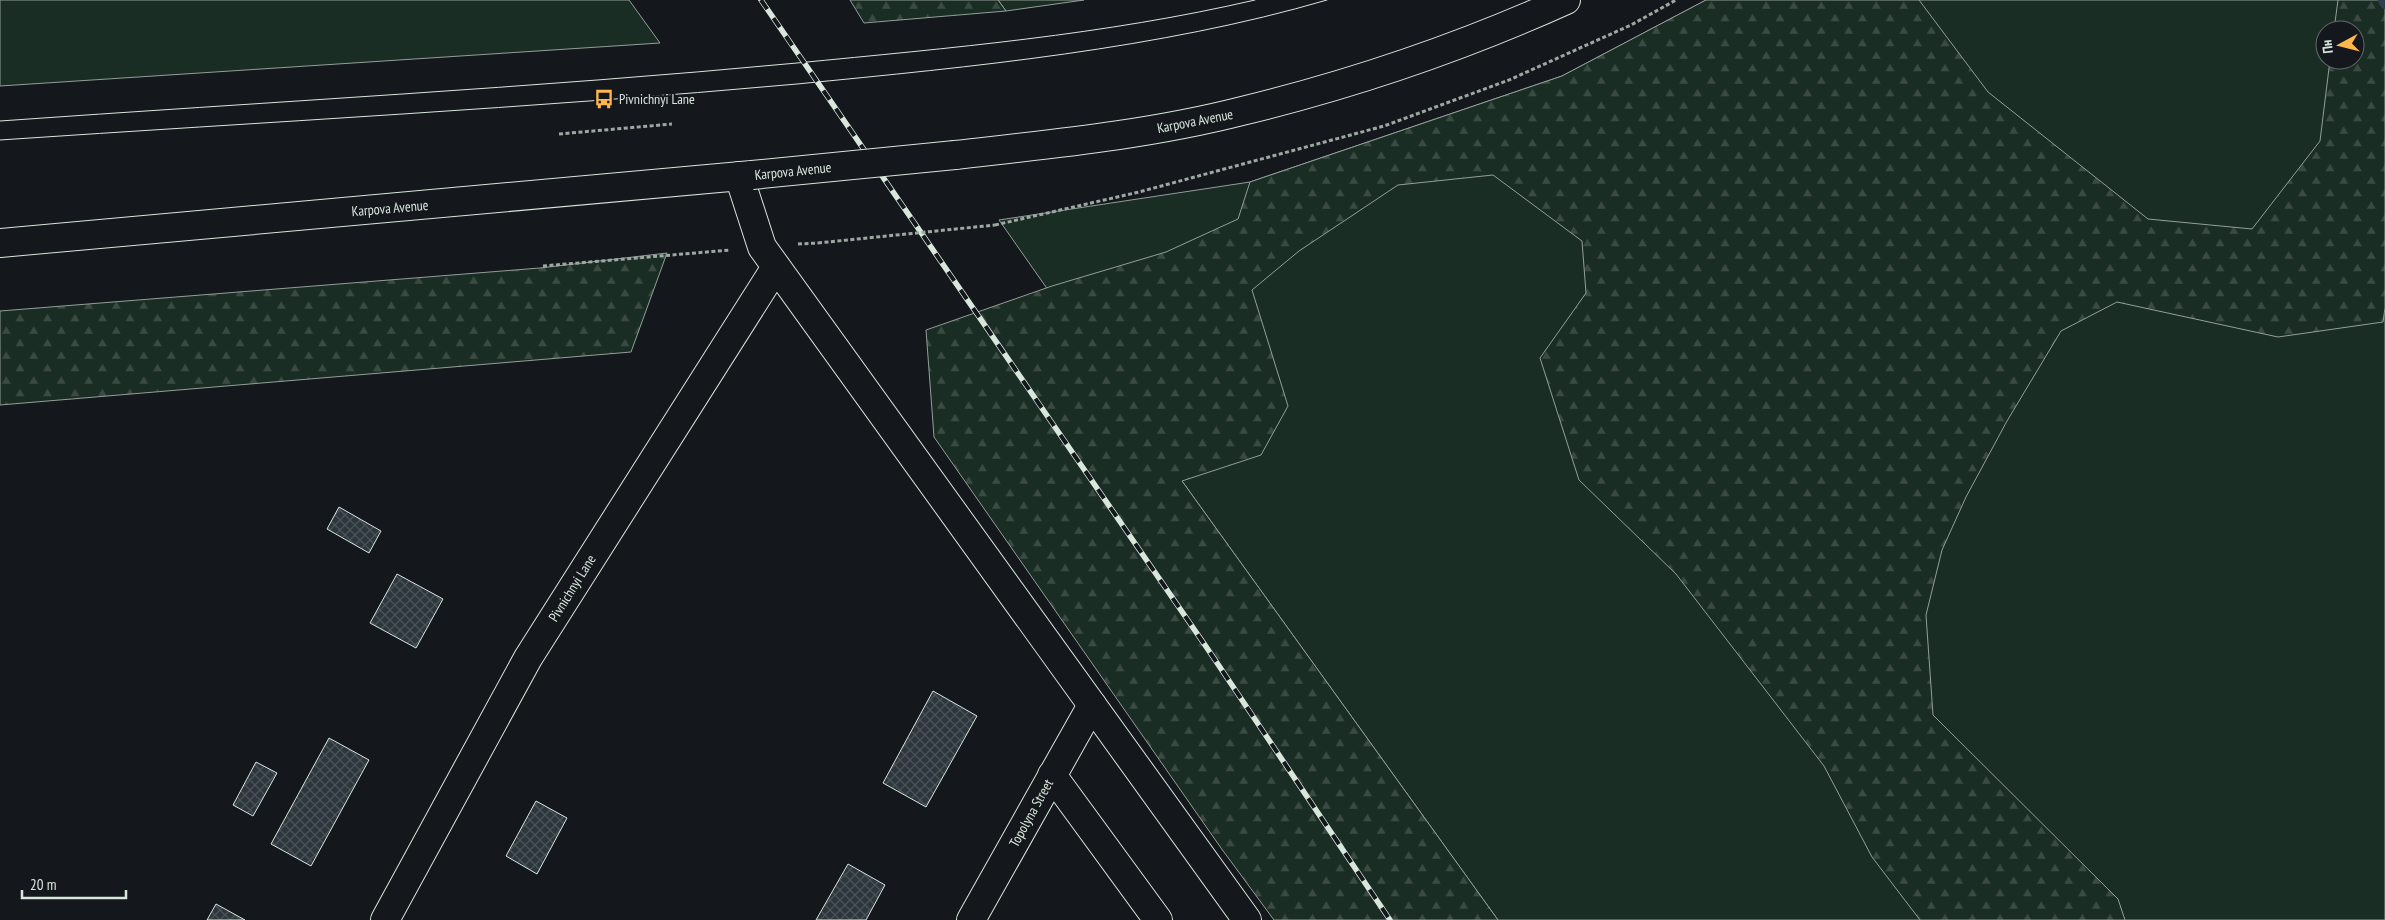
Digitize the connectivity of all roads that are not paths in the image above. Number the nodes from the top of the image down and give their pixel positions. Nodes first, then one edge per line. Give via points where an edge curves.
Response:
1 (1566, 0) edge
2 (746, 176) junction
3 (0, 243) edge
4 (769, 257) junction
5 (1092, 706) junction
6 (1052, 775) junction
7 (385, 920) edge
8 (971, 920) edge
9 (1158, 920) edge
10 (1247, 920) edge

1 - 2 street, Karpova Avenue, bridge via 1498,30 1374,75 1241,112 1102,138
2 - 3 street, Karpova Avenue
2 - 4 street
4 - 5 street
4 - 7 street, Pivnichnyi Lane via 528,658
5 - 6 street, Topolyna Street
5 - 10 street
6 - 8 street, Topolyna Street
6 - 9 street

